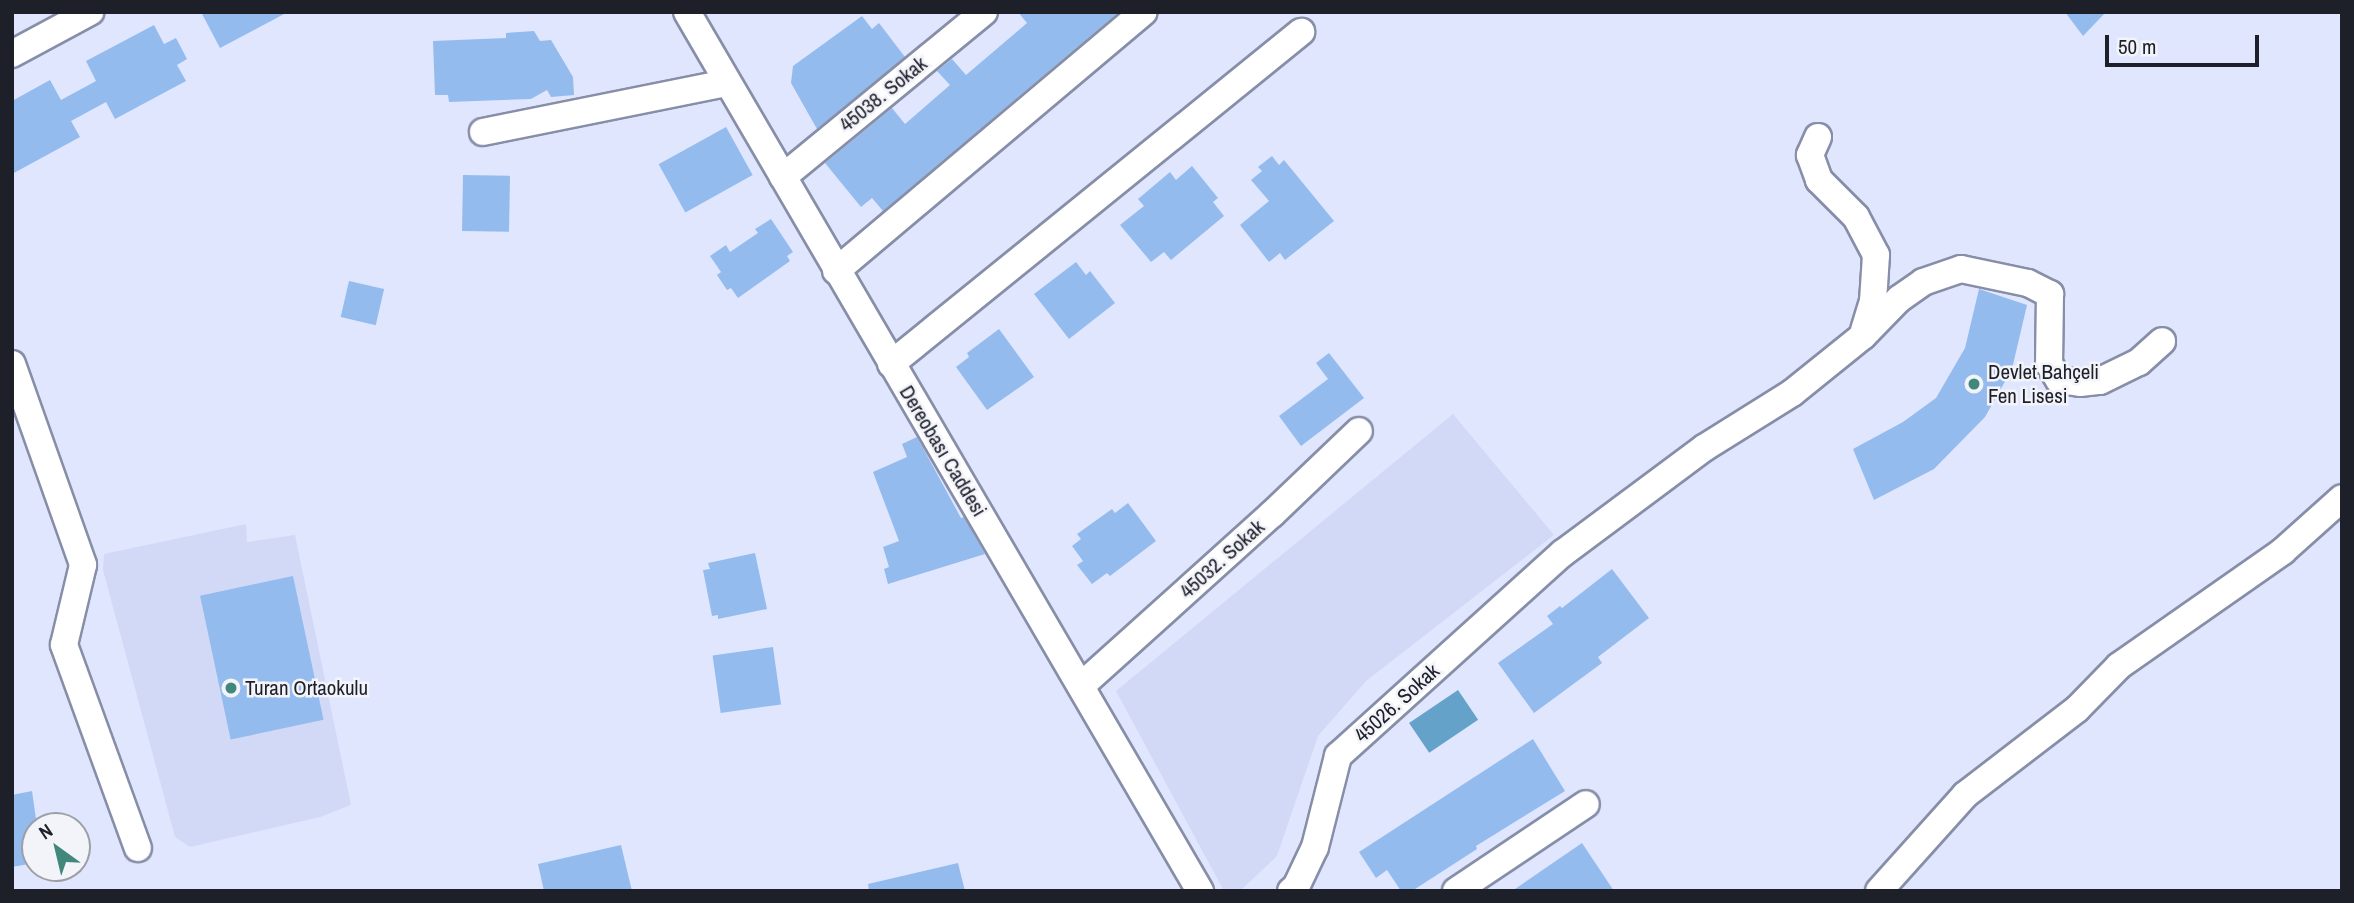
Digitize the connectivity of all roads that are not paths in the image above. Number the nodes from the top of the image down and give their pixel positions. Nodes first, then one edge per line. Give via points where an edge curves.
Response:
1 (90, 12) edge
2 (687, 12) edge
3 (984, 12) edge
4 (1144, 12) edge
5 (1301, 32) dead end
6 (12, 54) edge
7 (727, 83) junction
8 (483, 132) dead end
9 (1818, 137) dead end
10 (783, 177) junction
11 (836, 271) junction
12 (1863, 336) junction
13 (2162, 341) dead end
14 (12, 364) edge
15 (891, 364) junction
16 (1359, 431) dead end
17 (2342, 498) edge
18 (1082, 685) junction
19 (1586, 804) dead end
20 (138, 848) dead end
21 (1459, 890) edge
22 (1200, 891) edge
23 (1291, 891) edge
24 (1879, 891) edge

1 - 6 street
2 - 7 street, Dereobası Caddesi
3 - 10 street, 45038. Sokak
4 - 11 street
5 - 15 street
7 - 8 street
7 - 10 street, Dereobası Caddesi
9 - 12 street via 1810,155 1819,180 1856,217 1876,255 1873,301
10 - 11 street, Dereobası Caddesi
11 - 15 street, Dereobası Caddesi
12 - 13 street, 45026. Sokak via 1923,282 1961,269 2028,283 2050,294 2049,364 2059,380 2100,380 2139,362
12 - 23 street, 45026. Sokak via 1792,393 1704,448 1563,553 1338,756 1315,847
14 - 20 street via 83,565 64,645
15 - 18 street, Dereobası Caddesi
16 - 18 street, 45032. Sokak
17 - 24 street via 2283,551 2119,666 2077,709 1965,795
18 - 22 street, Dereobası Caddesi
19 - 21 street

